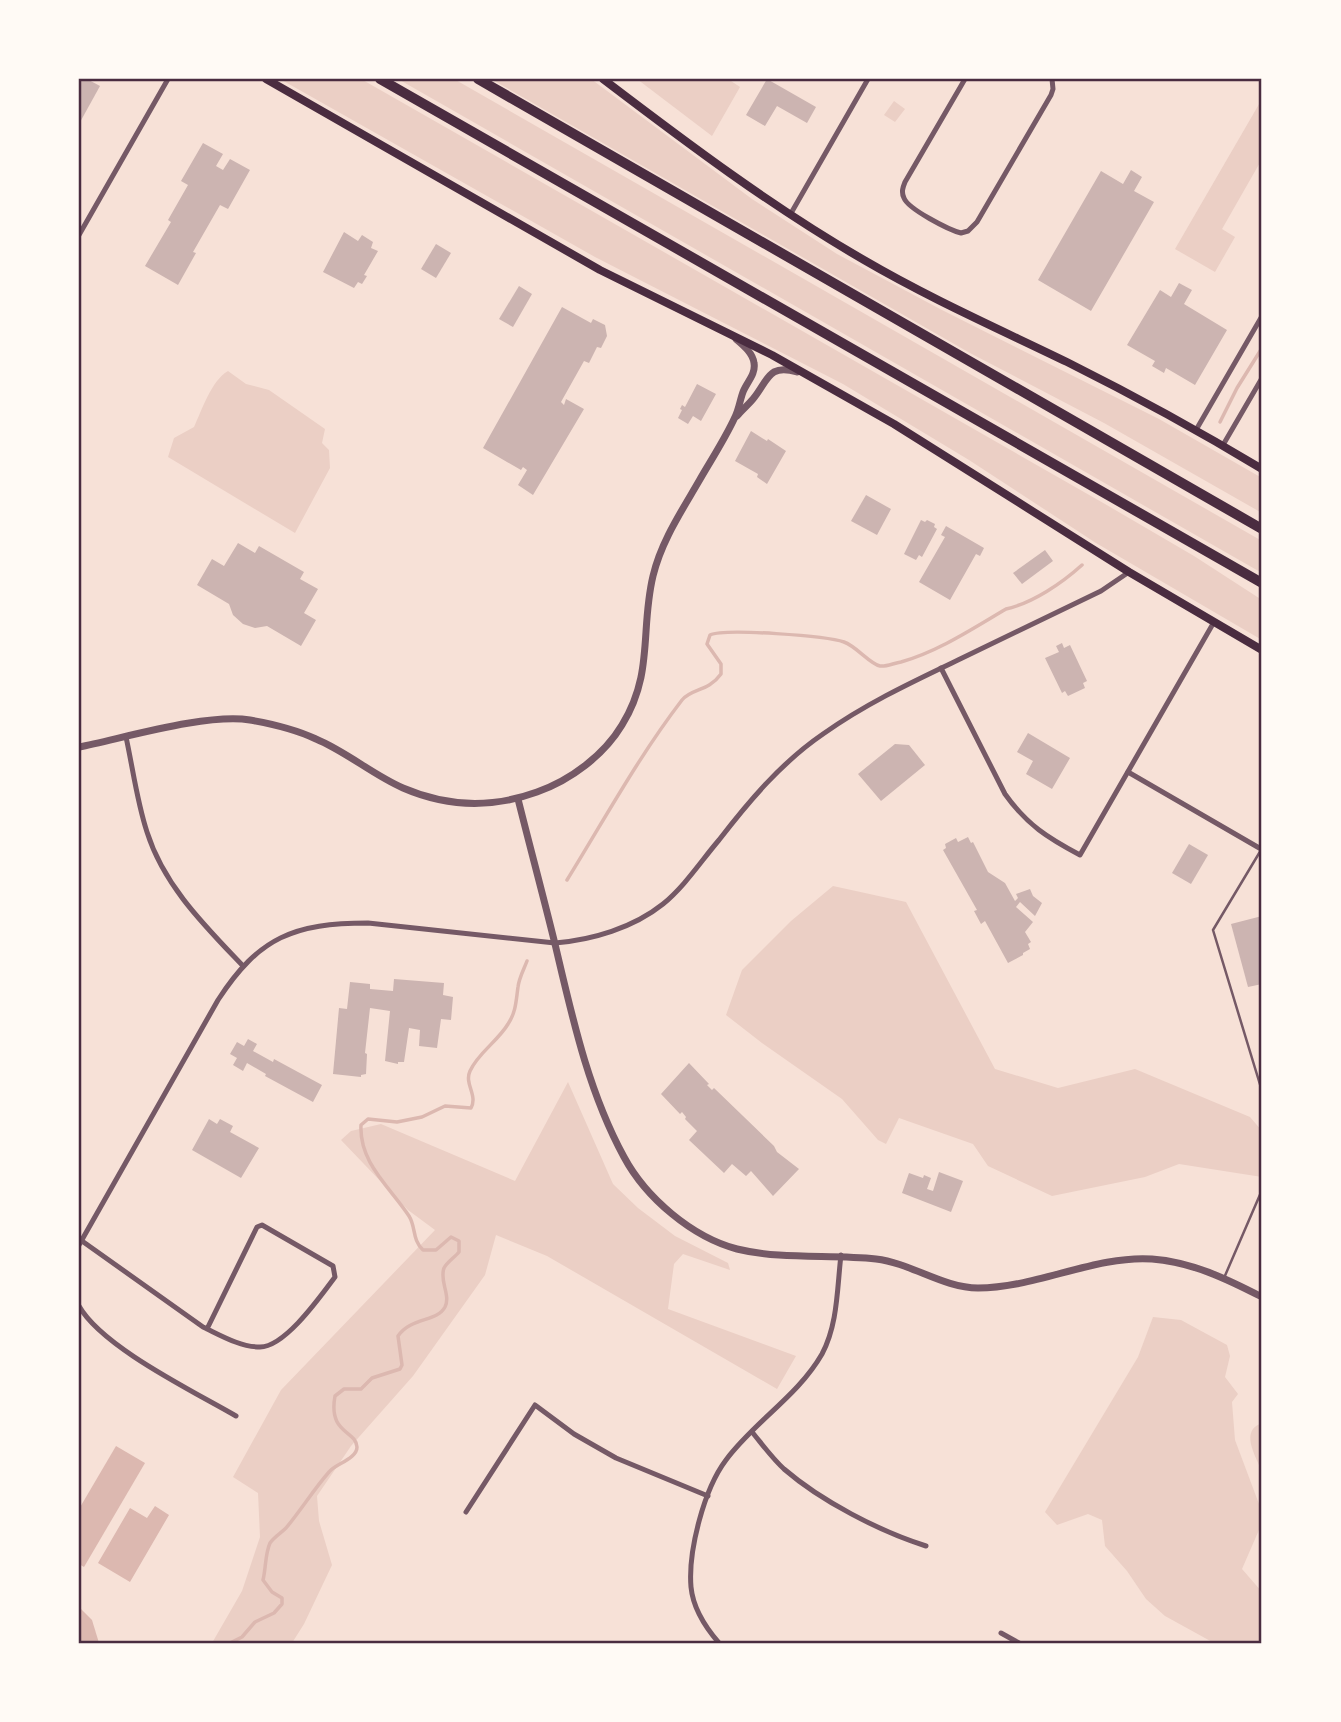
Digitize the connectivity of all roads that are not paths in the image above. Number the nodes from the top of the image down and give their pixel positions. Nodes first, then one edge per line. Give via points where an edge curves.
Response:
1 (168, 79) edge
2 (266, 79) edge
3 (380, 79) edge
4 (478, 79) edge
5 (603, 79) edge
6 (868, 79) edge
7 (965, 79) edge
8 (1052, 79) edge
9 (790, 215) junction
10 (79, 235) edge
11 (1262, 316) edge
12 (731, 335) junction
13 (806, 375) junction
14 (1262, 378) edge
15 (736, 416) junction
16 (1196, 430) junction
17 (1223, 445) junction
18 (1262, 469) edge
19 (1262, 530) edge
20 (1129, 572) junction
21 (1262, 583) edge
22 (1214, 622) junction
23 (1262, 650) edge
24 (941, 668) junction
25 (126, 737) junction
26 (79, 747) edge
27 (1128, 772) junction
28 (518, 799) junction
29 (1262, 848) edge
30 (555, 943) junction
31 (243, 966) junction
32 (1262, 1091) edge
33 (1262, 1190) edge
34 (80, 1243) edge
35 (841, 1255) junction
36 (1224, 1278) junction
37 (1262, 1297) edge
38 (79, 1306) edge
39 (207, 1329) junction
40 (236, 1416) dead end
41 (752, 1432) junction
42 (708, 1496) junction
43 (466, 1512) dead end
44 (926, 1546) dead end
45 (1001, 1633) dead end
46 (719, 1643) edge
47 (1019, 1643) edge

1 - 10 street
2 - 12 main road via 589,264
3 - 21 highway
4 - 19 highway
5 - 9 main road
6 - 9 street
7 - 8 street via 902,191 911,207 961,233 974,226 984,211 1052,92
9 - 16 main road via 906,283
11 - 16 street
12 - 13 main road
12 - 15 street via 752,355 755,365
13 - 15 street via 774,371
13 - 20 main road via 894,424
14 - 17 street
15 - 28 street via 659,557 650,596 643,674 622,725 597,755 565,779
16 - 17 main road
17 - 18 main road
20 - 22 main road
20 - 24 street via 1101,591
22 - 23 main road
22 - 27 street
24 - 27 street via 1004,794 1034,828 1056,842 1080,855
24 - 30 street via 821,735 748,804 662,904 613,931
25 - 26 street
25 - 28 street via 200,722 246,719 317,739 402,788 434,799 467,804
25 - 31 street via 147,832 159,861 176,891
27 - 29 street
28 - 30 street
29 - 32 lane via 1213,930
30 - 31 street via 368,923 330,924 294,930 270,942
30 - 35 street via 591,1081 624,1158 648,1191 688,1225 737,1249
31 - 34 street via 213,1009
33 - 36 lane
34 - 39 street
35 - 36 street via 880,1259 976,1288 1150,1259 1189,1265
35 - 41 street via 835,1314 823,1352 796,1388
36 - 37 street
38 - 40 street via 86,1319 120,1347
39 - 39 street via 249,1346 276,1344 326,1290 335,1277 333,1266 262,1225 257,1227
41 - 42 street via 726,1460
41 - 44 street via 782,1467 816,1492
42 - 43 street via 616,1458 535,1405
42 - 46 street via 693,1552 691,1588 701,1617
45 - 47 street

